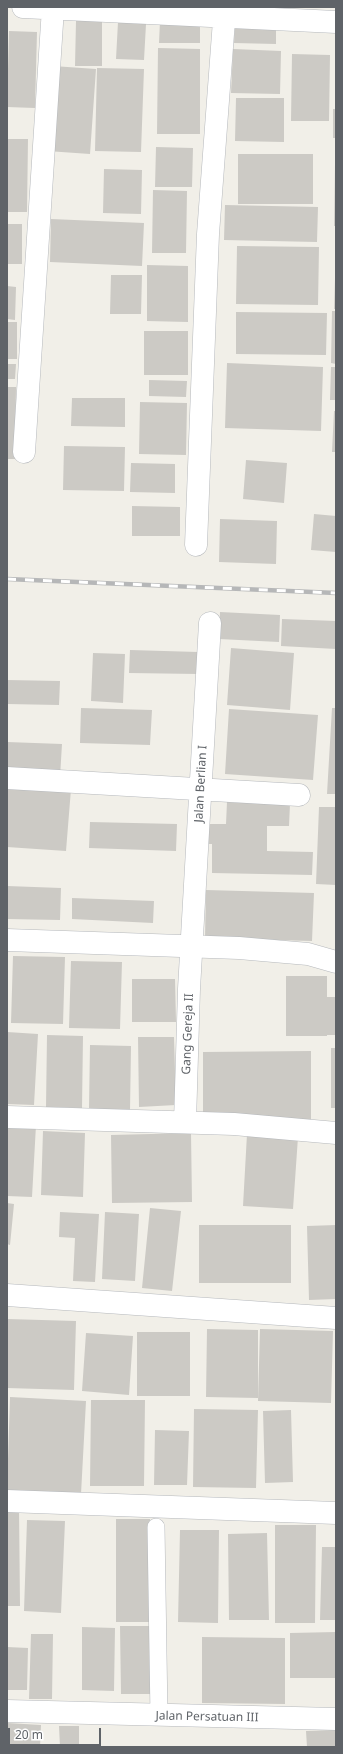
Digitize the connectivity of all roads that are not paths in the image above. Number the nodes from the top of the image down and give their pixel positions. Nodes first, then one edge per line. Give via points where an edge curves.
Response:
1 (23, 7) edge
2 (27, 7) edge
3 (53, 8) edge
4 (225, 12) edge
5 (336, 22) edge
6 (24, 452) dead end
7 (196, 545) dead end
8 (210, 623) dead end
9 (7, 778) edge
10 (200, 789) junction
11 (299, 795) dead end
12 (7, 940) edge
13 (192, 945) junction
14 (336, 962) edge
15 (7, 1117) edge
16 (185, 1122) junction
17 (336, 1133) edge
18 (7, 1295) edge
19 (336, 1318) edge
20 (7, 1502) edge
21 (336, 1513) edge
22 (156, 1527) dead end
23 (7, 1711) edge
24 (159, 1716) junction
25 (336, 1719) edge

1 - 2 street
2 - 3 street
3 - 4 street
3 - 6 street
4 - 5 street
4 - 7 street via 208,234
8 - 10 street, Jalan Berlian I
9 - 10 street
10 - 11 street
10 - 13 street, Jalan Berlian I
12 - 13 street
13 - 14 street via 308,954
13 - 16 street, Gang Gereja II
15 - 16 street
16 - 17 street
18 - 19 street
20 - 21 street
22 - 24 lane
23 - 24 street, Jalan Persatuan III
24 - 25 street, Jalan Persatuan III

